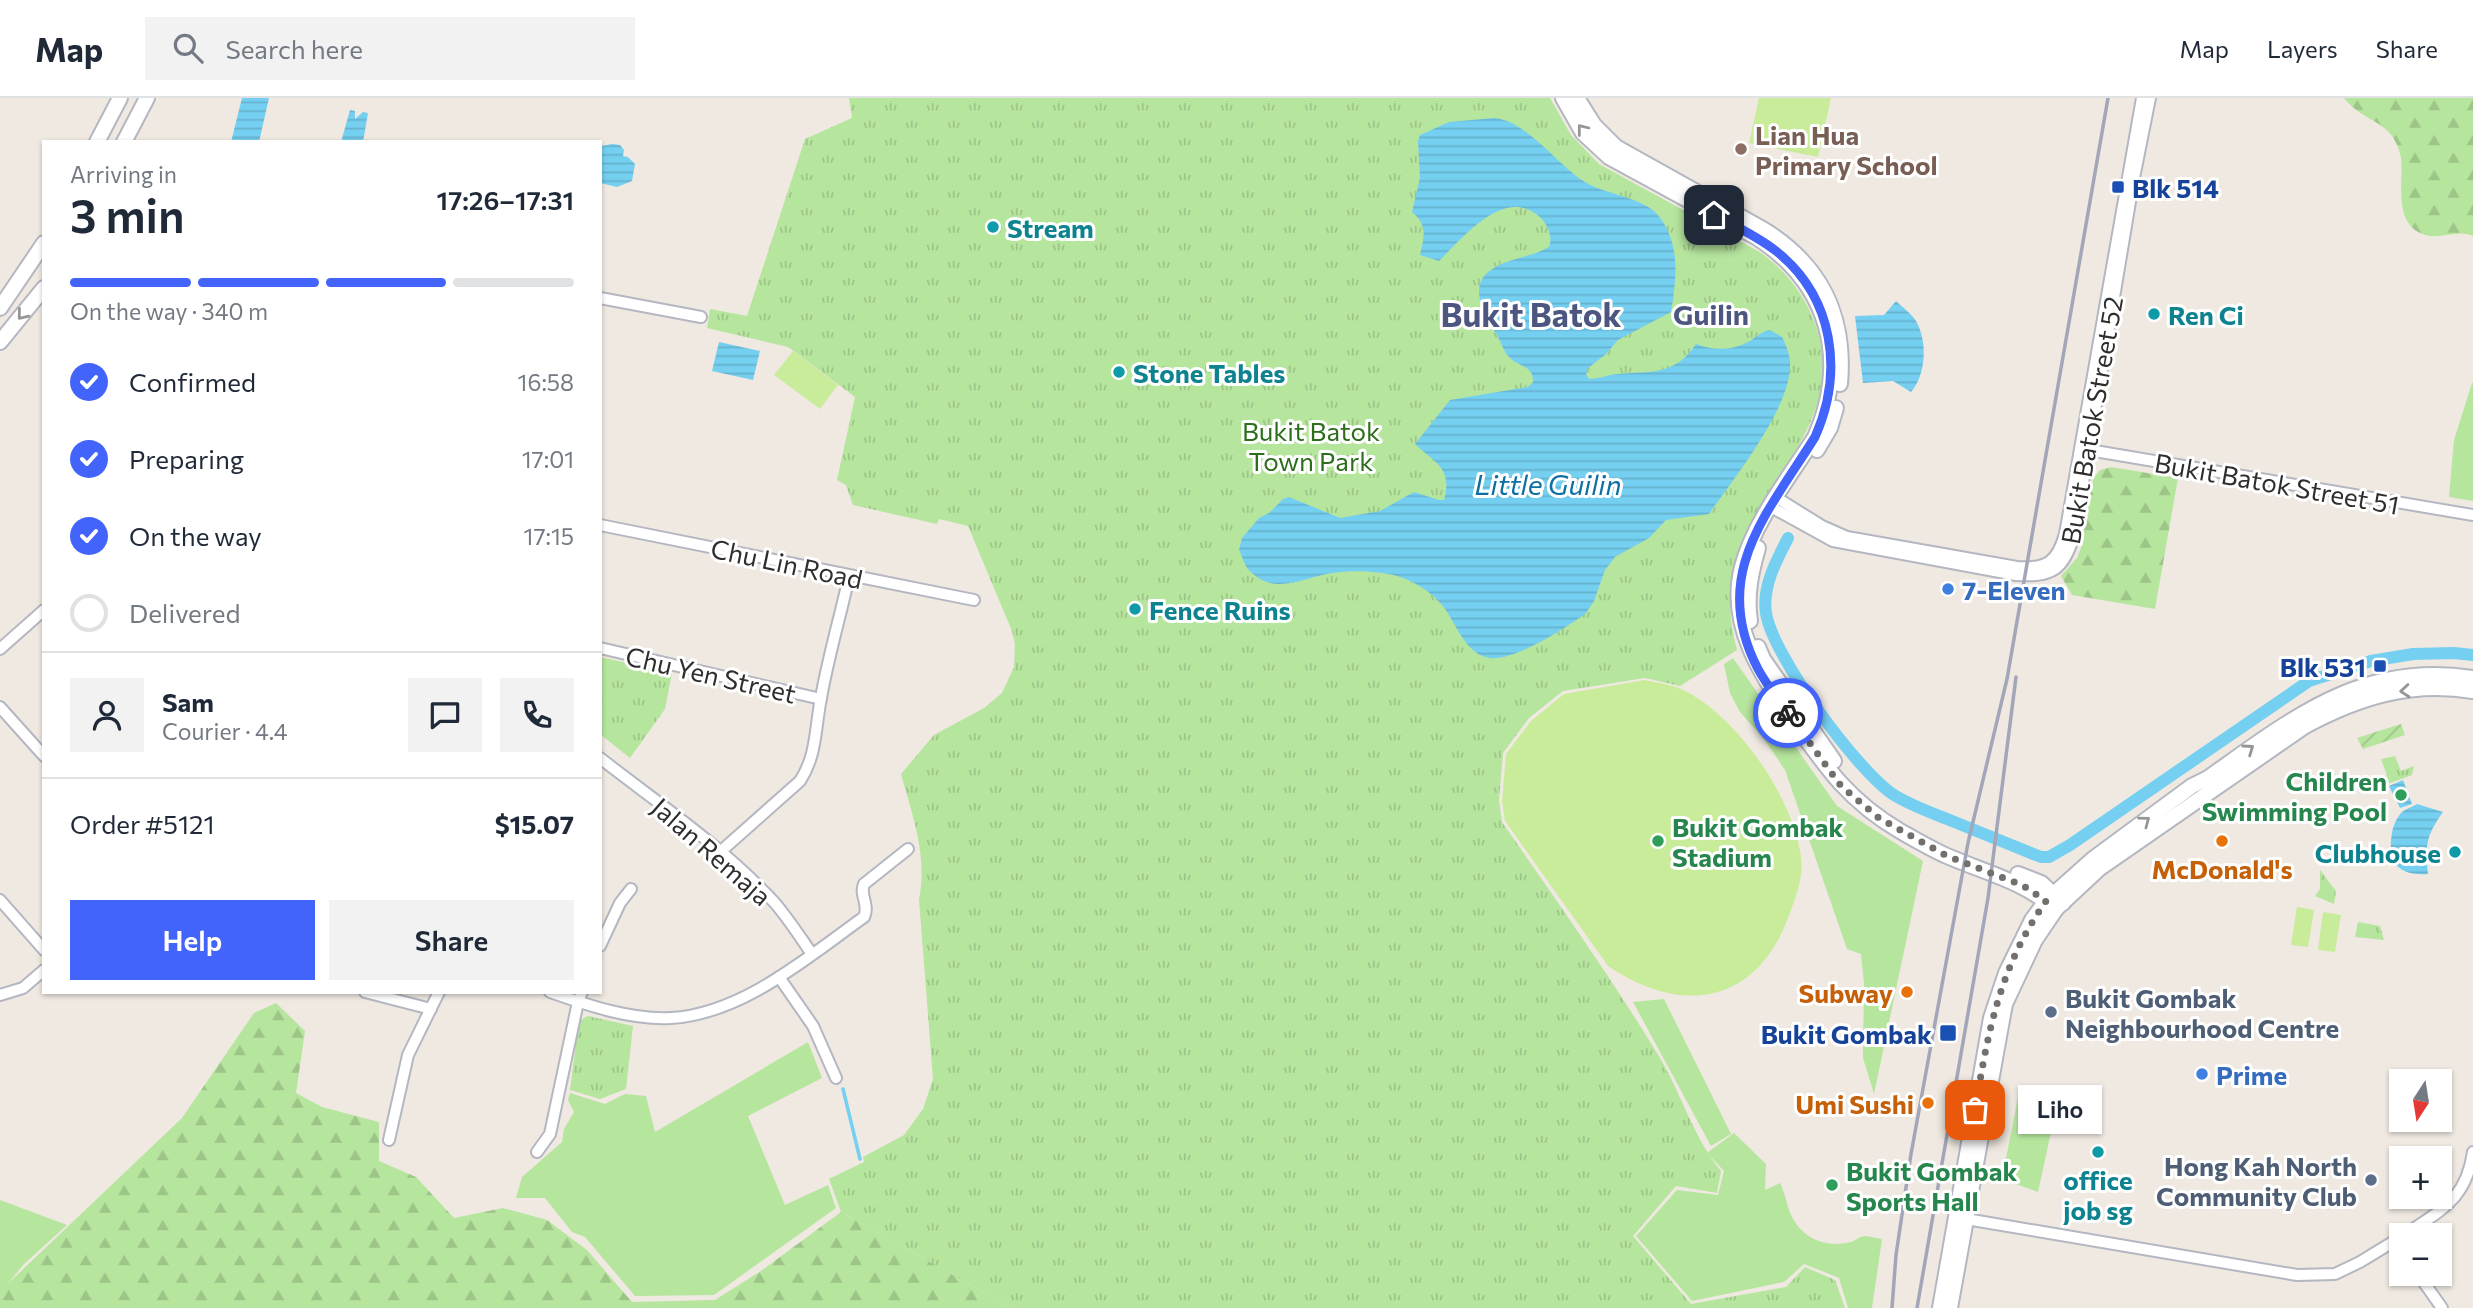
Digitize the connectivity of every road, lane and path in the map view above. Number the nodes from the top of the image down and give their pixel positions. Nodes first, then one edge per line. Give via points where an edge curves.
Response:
1 (120, 98) edge
2 (147, 98) edge
3 (1563, 98) edge
4 (1577, 98) edge
5 (2142, 98) edge
6 (2150, 98) edge
7 (98, 140) edge
8 (125, 140) edge
9 (39, 263) edge
10 (42, 290) edge
11 (602, 298) edge
12 (0, 307) edge
13 (701, 317) dead end
14 (0, 342) edge
15 (2085, 450) junction
16 (1778, 505) junction
17 (2473, 515) edge
18 (602, 525) edge
19 (849, 577) junction
20 (974, 600) dead end
21 (42, 612) edge
22 (602, 648) edge
23 (0, 649) edge
24 (2473, 678) edge
25 (2473, 691) edge
26 (821, 699) junction
27 (0, 707) edge
28 (42, 754) edge
29 (602, 760) edge
30 (908, 849) dead end
31 (720, 852) junction
32 (631, 889) dead end
33 (0, 900) edge
34 (2055, 902) junction
35 (602, 943) edge
36 (42, 948) edge
37 (812, 954) junction
38 (42, 972) edge
39 (779, 977) junction
40 (373, 994) edge
41 (438, 994) edge
42 (562, 994) edge
43 (0, 995) edge
44 (580, 997) edge
45 (431, 1009) junction
46 (836, 1078) dead end
47 (389, 1139) dead end
48 (537, 1152) dead end
49 (2473, 1152) edge
50 (1960, 1218) junction
51 (2423, 1223) edge
52 (2389, 1247) edge
53 (2426, 1286) edge
54 (1940, 1308) edge
55 (1950, 1308) edge
56 (2442, 1308) edge

1 - 7 street
2 - 8 street
16 -> 3 street via 1828,403 1831,343 1814,297 1794,268 1766,244 1609,157 1583,133
4 - 16 street via 1601,133 1625,153 1782,241 1808,266 1829,300 1842,353 1836,407 1824,440
5 - 15 street, Bukit Batok Street 52
6 - 15 street, Bukit Batok Street 52
9 - 12 street
10 -> 14 street
11 - 13 street
15 - 16 street, Bukit Batok Street 52 via 2061,548 2043,566 2017,567 1847,537
15 - 17 street, Bukit Batok Street 51
16 - 34 street via 1750,544 1738,602 1754,660 1781,704 1833,776 1860,804 1947,856
18 - 19 street, Chu Lin Road
19 - 20 street, Chu Lin Road
19 - 26 street, Chu Yen Street
21 - 23 street
22 - 26 street, Chu Yen Street
34 -> 24 street via 2093,859 2305,710 2367,683 2409,676
25 -> 34 street via 2389,692 2333,711
26 - 31 street, Chu Yen Street via 814,751 800,782
27 - 28 street
29 - 31 street, Jalan Remaja
30 - 37 street via 862,887 867,908 864,917
31 - 37 street, Jalan Remaja via 775,904
32 - 35 street
33 - 36 street
34 - 50 street via 2026,931 1997,999
37 - 39 street
38 - 43 street via 12,993
39 - 44 street via 727,1005 669,1018 641,1017
39 - 46 street via 813,1026
40 - 45 street
41 - 45 street
42 - 44 street
44 - 48 street via 550,1134
45 - 47 street via 408,1055
49 - 51 street via 2469,1177 2449,1203
50 - 52 street via 2297,1275 2335,1274
50 - 54 street
50 - 55 street
53 - 56 street

